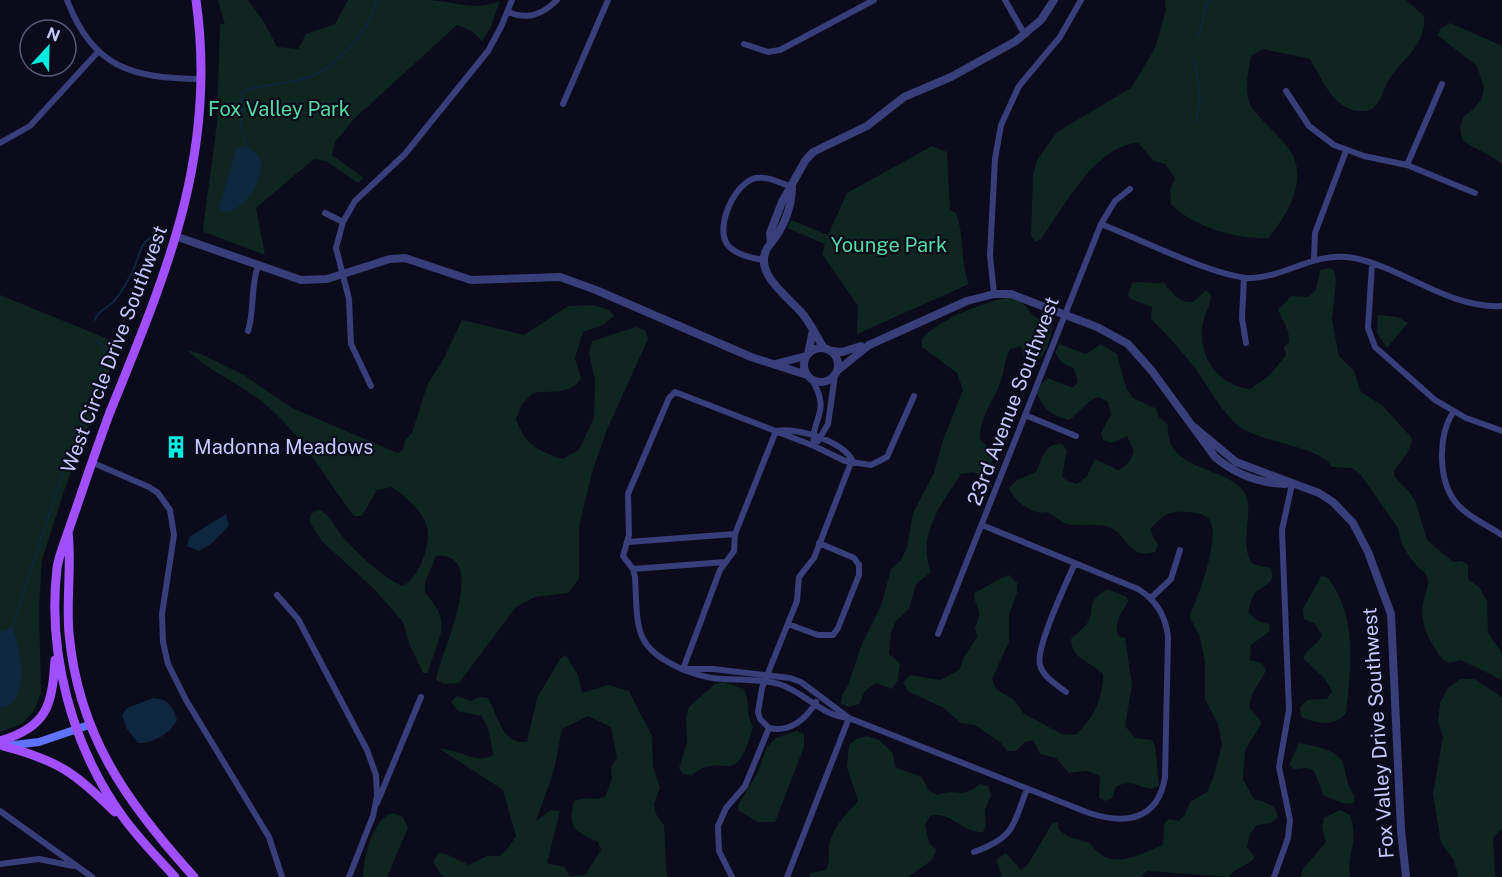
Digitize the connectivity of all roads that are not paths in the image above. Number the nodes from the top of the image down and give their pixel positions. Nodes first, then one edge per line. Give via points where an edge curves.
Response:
1 (67, 0) edge
2 (196, 0) edge
3 (512, 0) edge
4 (557, 0) edge
5 (608, 0) edge
6 (874, 0) edge
7 (1005, 0) edge
8 (1054, 0) edge
9 (1081, 0) edge
10 (508, 12) junction
11 (1025, 35) junction
12 (744, 44) dead end
13 (98, 52) junction
14 (201, 79) junction
15 (1442, 84) dead end
16 (1286, 91) dead end
17 (563, 104) dead end
18 (0, 143) edge
19 (1346, 151) junction
20 (1407, 165) junction
21 (792, 188) junction
22 (1130, 189) dead end
23 (1475, 193) dead end
24 (325, 213) dead end
25 (343, 222) junction
26 (1101, 224) junction
27 (178, 237) junction
28 (1314, 259) junction
29 (764, 260) junction
30 (1372, 264) junction
31 (258, 266) junction
32 (343, 273) junction
33 (1244, 278) junction
34 (994, 294) junction
35 (1502, 306) edge
36 (1065, 314) junction
37 (813, 330) junction
38 (248, 331) dead end
39 (1246, 343) dead end
40 (868, 345) junction
41 (828, 349) junction
42 (807, 355) junction
43 (773, 364) junction
44 (836, 373) junction
45 (809, 377) junction
46 (371, 386) dead end
47 (914, 396) dead end
48 (1453, 412) junction
49 (1025, 415) junction
50 (776, 431) junction
51 (1502, 431) edge
52 (812, 435) junction
53 (1076, 436) dead end
54 (820, 438) junction
55 (814, 446) junction
56 (852, 460) junction
57 (91, 462) junction
58 (1292, 484) junction
59 (982, 525) junction
60 (68, 531) junction
61 (735, 534) junction
62 (1502, 535) edge
63 (628, 542) junction
64 (819, 543) junction
65 (1180, 550) dead end
66 (725, 562) junction
67 (1075, 563) junction
68 (633, 569) junction
69 (277, 596) dead end
70 (1151, 598) junction
71 (788, 624) junction
72 (938, 633) dead end
73 (57, 643) junction
74 (683, 669) junction
75 (767, 674) junction
76 (764, 681) junction
77 (1066, 692) dead end
78 (818, 696) junction
79 (421, 697) dead end
80 (814, 705) junction
81 (849, 718) junction
82 (89, 725) junction
83 (769, 728) junction
84 (77, 729) junction
85 (1, 744) edge
86 (1027, 789) junction
87 (375, 806) junction
88 (0, 811) edge
89 (133, 830) junction
90 (974, 852) dead end
91 (0, 864) edge
92 (79, 868) junction
93 (92, 877) edge
94 (175, 877) edge
95 (194, 877) edge
96 (282, 877) edge
97 (349, 877) edge
98 (732, 877) edge
99 (787, 877) edge
100 (1274, 877) edge
101 (1406, 877) edge

1 - 13 street via 82,34
2 - 14 main road, West Circle Drive Southwest
3 - 10 street
4 - 10 street via 531,16
5 - 17 street
6 - 12 street via 780,50 768,52
7 - 11 street
8 - 11 street
9 - 34 street via 1060,37 1019,86 1001,125 995,159 990,255
10 - 25 street via 493,44 446,105 405,154 355,201
11 - 21 street via 951,77 904,98 867,126 818,149 805,161
13 - 14 street via 138,74
13 - 18 street via 30,126
14 - 27 main road, West Circle Drive Southwest via 191,180
15 - 20 street
16 - 19 street via 1316,132
19 - 20 street
19 - 28 street via 1315,233
20 - 23 street
21 - 29 street via 776,218
21 - 29 street via 764,178 751,180 736,194 725,220 727,244 746,257
22 - 26 street, 23rd Avenue Southwest via 1115,201
24 - 25 street
25 - 32 street via 336,248
26 - 33 street
26 - 36 street, 23rd Avenue Southwest
27 - 31 street
27 - 57 main road, West Circle Drive Southwest
28 - 30 street via 1341,257
28 - 33 street via 1273,274
29 - 37 street via 768,276
30 - 35 street via 1452,296
30 - 48 street via 1368,333 1372,342 1422,391
31 - 32 street via 309,281
31 - 38 street via 251,285 253,311
32 - 43 street via 405,258 471,280 560,277
32 - 46 street via 350,306 351,344
33 - 39 street via 1242,318
34 - 36 street, Fox Valley Drive Southwest via 1015,295
34 - 40 street, Fox Valley Drive Southwest via 967,301
36 - 49 street, 23rd Avenue Southwest
36 - 58 street, Fox Valley Drive Southwest via 1128,344 1194,427 1236,462
37 - 41 street
37 - 42 street
40 - 41 street, Fox Valley Drive Southwest via 842,352
40 - 44 street, Fox Valley Drive Southwest
41 - 42 street via 812,350
41 - 44 street via 838,360
42 - 43 street
42 - 45 street via 804,366
43 - 45 street
44 - 45 street via 821,382
44 - 54 street via 828,424
45 - 52 street via 821,399 819,421
47 - 56 street via 887,457 871,465
48 - 51 street
48 - 62 street via 1442,441 1446,478 1453,497 1468,514
49 - 53 street
49 - 59 street, 23rd Avenue Southwest
50 - 52 street via 787,429
50 - 55 street
50 - 61 street
50 - 63 street via 681,393 672,393 628,494
52 - 54 street
52 - 55 street
54 - 55 street
54 - 56 street via 848,453
55 - 56 street via 845,461
56 - 64 street
57 - 60 main road, West Circle Drive Southwest
57 - 96 street via 149,487 170,510 174,535 162,614 168,664 269,837
58 - 100 street via 1282,530 1288,710 1279,767 1290,829
58 - 101 street, Fox Valley Drive Southwest via 1326,497 1347,515 1368,552 1389,608
59 - 67 street
59 - 72 street, 23rd Avenue Southwest
60 - 73 main road, West Circle Drive Southwest via 57,567
60 - 82 main road, West Circle Drive Southwest via 70,641
61 - 63 street
61 - 66 street via 734,550
63 - 68 street via 623,556
64 - 71 street via 799,577 797,601
64 - 71 street via 854,558 860,565 859,575 833,635 823,637
65 - 70 street via 1171,579
66 - 68 street
66 - 74 street
67 - 70 street via 1130,585
67 - 77 street via 1039,659 1044,673
68 - 74 street via 643,639 659,659
69 - 87 street via 298,619 367,750 377,785
70 - 86 street via 1163,615 1168,637 1164,783 1159,798 1150,810 1124,819 1096,816
71 - 75 street
73 - 84 main road, West Circle Drive Southwest
73 - 85 main road via 47,710 26,732
74 - 75 street
74 - 76 street via 705,677
75 - 76 street
75 - 78 street via 801,682
76 - 80 street via 794,690
76 - 83 street via 758,712
78 - 80 street
78 - 81 street
79 - 87 street
80 - 81 street via 837,717
80 - 83 street via 790,728
81 - 86 street
81 - 99 street
82 - 84 main road
82 - 95 main road, West Circle Drive Southwest via 121,788
83 - 98 street via 745,786 726,808 718,826 719,851
84 - 85 main road via 39,742
84 - 89 main road, West Circle Drive Southwest via 103,786
85 - 89 main road via 63,767
86 - 90 street via 1008,835 995,845
87 - 97 street
88 - 92 street
89 - 94 main road
91 - 92 street via 39,859
92 - 93 street

